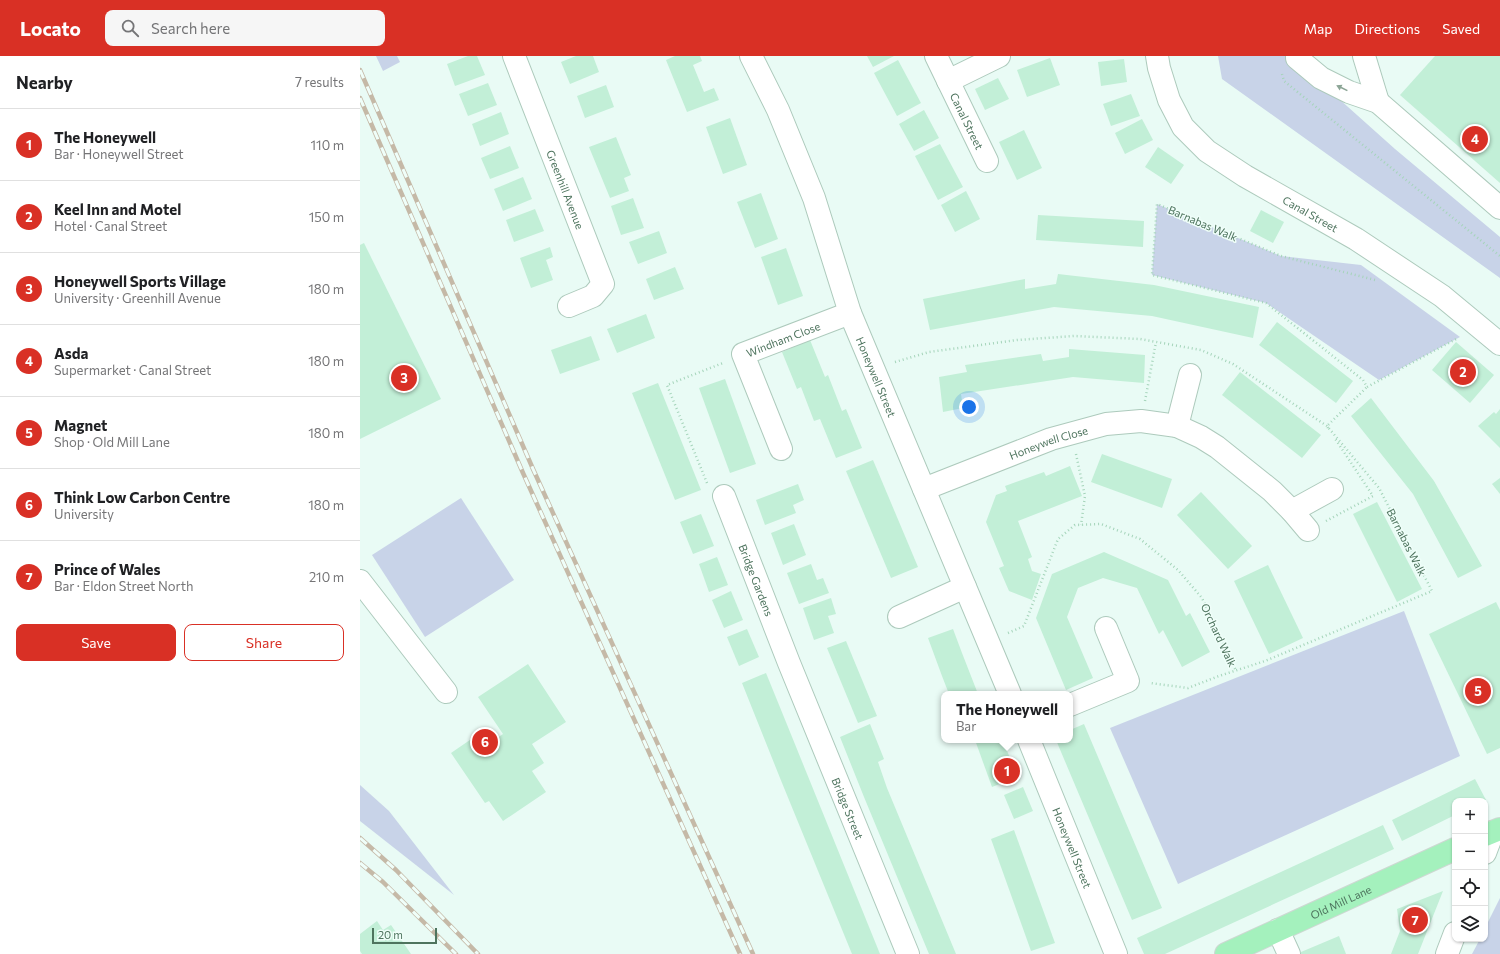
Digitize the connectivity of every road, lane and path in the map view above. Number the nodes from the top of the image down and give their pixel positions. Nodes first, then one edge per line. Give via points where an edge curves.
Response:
1 (514, 56) edge
2 (751, 56) edge
3 (936, 56) edge
4 (999, 56) edge
5 (1157, 56) edge
6 (1364, 56) edge
7 (1288, 62) edge
8 (948, 81) junction
9 (1378, 102) junction
10 (987, 162) dead end
11 (1500, 208) edge
12 (1500, 256) edge
13 (1380, 281) dead end
14 (569, 306) dead end
15 (850, 313) junction
16 (1479, 326) junction
17 (1156, 342) junction
18 (1500, 344) edge
19 (743, 354) junction
20 (873, 368) junction
21 (1190, 375) dead end
22 (1367, 387) junction
23 (1141, 421) junction
24 (1177, 426) junction
25 (1328, 426) junction
26 (1071, 434) junction
27 (781, 449) dead end
28 (924, 489) junction
29 (1332, 489) dead end
30 (724, 496) joint
31 (1292, 511) junction
32 (1081, 525) junction
33 (1308, 530) dead end
34 (360, 581) edge
35 (965, 587) junction
36 (900, 618) dead end
37 (1352, 624) joint
38 (1106, 628) dead end
39 (988, 642) junction
40 (789, 663) joint
41 (1236, 671) junction
42 (1128, 681) junction
43 (1009, 691) edge
44 (446, 692) dead end
45 (1073, 704) edge
46 (1030, 743) edge
47 (1493, 832) edge
48 (1488, 845) edge
49 (1452, 850) edge
50 (1278, 930) junction
51 (1452, 941) edge
52 (908, 954) edge
53 (1116, 954) edge
54 (1226, 954) edge
55 (1289, 954) edge
56 (1447, 954) edge

1 - 14 street, Greenhill Avenue via 603,284 593,296
2 - 15 street, Honeywell Street via 778,110 814,198
3 - 8 street, Canal Street
4 - 8 street, Canal Street
5 - 16 street, Canal Street via 1170,100 1183,127 1207,151 1245,176 1356,239 1442,296
6 - 9 street
9 -> 7 street via 1349,92 1321,78 1297,58
7 - 12 path via 1284,81
8 - 10 street, Canal Street
9 - 11 street
13 - 22 path, Barnabas Walk via 1281,256 1157,204 1152,275 1266,303 1363,380
15 - 19 street, Windham Close
15 - 20 street, Honeywell Street
16 - 18 street, Canal Street
16 - 22 path
17 - 20 path, Barnabas Walk via 1074,336 1017,340 929,352
17 - 23 path
17 - 25 path, Barnabas Walk via 1201,350 1232,364
19 - 27 street, Windham Close
19 - 30 path via 667,385 714,499
20 - 28 street, Honeywell Street
21 - 24 street
22 - 25 path
23 - 24 street, Honeywell Close
23 - 26 street, Honeywell Close via 1106,424
24 - 31 street, Honeywell Close via 1201,436 1217,447 1272,491
25 - 37 path, Barnabas Walk via 1379,488 1432,591
26 - 28 street, Honeywell Close via 1051,439
26 - 32 path via 1086,496
28 - 35 street, Honeywell Street
29 - 31 street
30 - 40 street, Bridge Gardens
31 - 33 street, Honeywell Close
32 - 39 path, Orchard Walk via 1075,525 1058,539 1024,626
32 - 41 path, Orchard Walk via 1101,524 1140,539 1178,570 1202,598
34 - 44 street
35 - 36 street
35 - 39 street, Honeywell Street
37 - 41 path, Orchard Walk
38 - 42 street
39 - 43 street, Honeywell Street
40 - 52 street, Bridge Street
41 - 42 path via 1188,688
42 - 45 street
46 - 53 street, Honeywell Street
47 - 48 street
49 - 50 highway, Old Mill Lane
50 - 54 highway, Old Mill Lane
50 - 55 street
51 - 56 street

